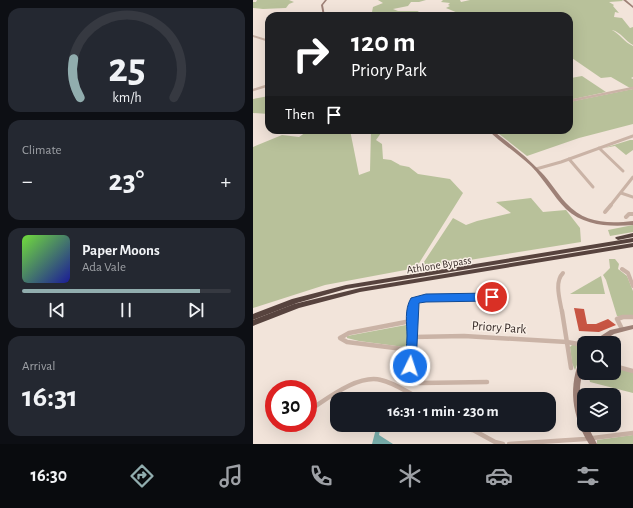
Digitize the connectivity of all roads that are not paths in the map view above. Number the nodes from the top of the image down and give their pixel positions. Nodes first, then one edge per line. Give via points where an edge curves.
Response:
1 (326, 0) edge
2 (625, 0) edge
3 (633, 7) edge
4 (323, 12) edge
5 (253, 36) edge
6 (265, 40) edge
7 (265, 87) edge
8 (633, 88) edge
9 (253, 90) edge
10 (573, 100) edge
11 (495, 134) edge
12 (632, 137) edge
13 (599, 148) junction
14 (569, 159) junction
15 (536, 169) junction
16 (623, 171) dead end
17 (633, 177) edge
18 (593, 187) dead end
19 (621, 193) junction
20 (633, 197) edge
21 (605, 212) dead end
22 (633, 214) edge
23 (626, 217) dead end
24 (633, 223) edge
25 (633, 235) edge
26 (633, 240) edge
27 (633, 245) edge
28 (633, 250) edge
29 (538, 255) junction
30 (506, 266) junction
31 (622, 269) dead end
32 (563, 273) dead end
33 (633, 286) edge
34 (492, 297) dead end
35 (253, 317) edge
36 (633, 317) edge
37 (411, 321) junction
38 (253, 323) edge
39 (633, 327) edge
40 (622, 329) junction
41 (413, 336) junction
42 (606, 336) edge
43 (567, 342) junction
44 (577, 344) edge
45 (411, 350) junction
46 (571, 368) dead end
47 (621, 368) edge
48 (633, 371) edge
49 (577, 376) edge
50 (487, 382) dead end
51 (340, 392) edge
52 (406, 392) edge
53 (330, 398) edge
54 (317, 406) edge
55 (476, 432) edge
56 (633, 433) edge
57 (591, 441) edge
58 (503, 444) edge
59 (508, 444) edge

1 - 4 street via 322,5
2 - 3 street
5 - 6 street
7 - 9 street
8 - 10 street
11 - 15 street
12 - 13 street
13 - 14 street
13 - 16 street
14 - 15 street
14 - 18 street
15 - 24 street via 568,208 578,215 605,224
17 - 19 street
19 - 20 street
19 - 21 street
22 - 23 street
25 - 29 highway
26 - 29 highway, Athlone Bypass
27 - 30 highway, Athlone Bypass
28 - 30 highway
29 - 35 highway, Athlone Bypass via 346,287 295,301
30 - 38 highway, Athlone Bypass via 360,290 297,306
31 - 33 street via 628,273
32 - 43 street via 559,276 558,286
34 - 37 street via 415,300
36 - 40 street via 617,319
37 - 41 street
37 - 45 street via 349,333 341,338 347,342
39 - 40 street
40 - 42 street
41 - 43 street, Priory Park
41 - 45 street
43 - 44 street, Priory Park
43 - 46 street
45 - 50 street via 409,381
47 - 48 street
49 - 57 street via 575,388 582,422
51 - 52 street via 359,381 371,379 381,380
53 - 54 street
55 - 58 street
56 - 57 street
57 - 59 street

